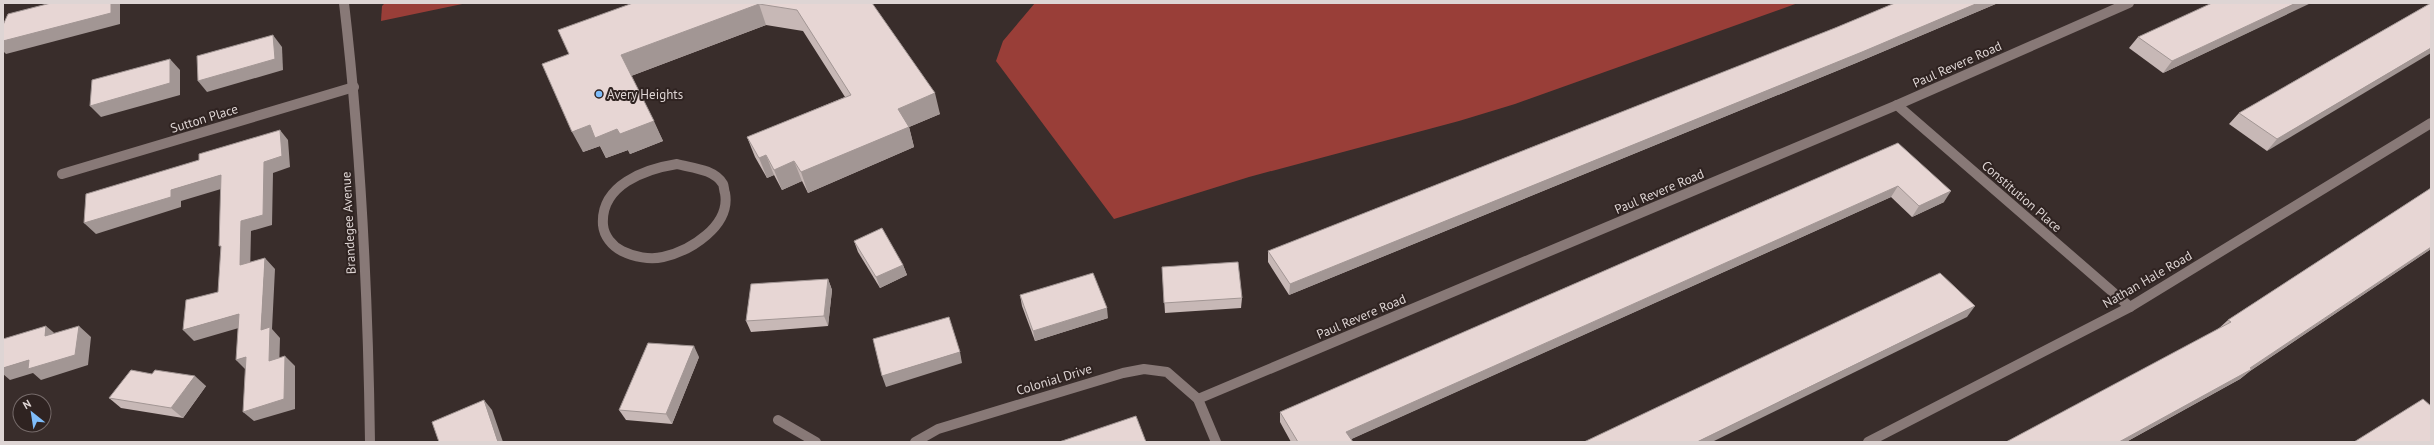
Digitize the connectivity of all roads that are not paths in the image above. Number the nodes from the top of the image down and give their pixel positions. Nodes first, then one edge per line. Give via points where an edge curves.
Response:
1 (344, 3) edge
2 (2129, 3) edge
3 (354, 87) junction
4 (1897, 105) junction
5 (2431, 123) edge
6 (677, 164) joint
7 (62, 174) dead end
8 (2130, 307) junction
9 (1198, 399) junction
10 (778, 420) dead end
11 (370, 442) edge
12 (816, 442) edge
13 (915, 442) edge
14 (1216, 442) edge
15 (1868, 442) edge

1 - 3 street, Brandegee Avenue
2 - 4 street, Paul Revere Road
3 - 7 street, Sutton Place
3 - 11 street, Brandegee Avenue via 369,370
4 - 8 street, Constitution Place
4 - 9 street, Paul Revere Road
5 - 8 street, Nathan Hale Road
6 - 6 street via 639,174 622,185 610,199 602,215 602,230 609,244 624,253 642,258 664,256 686,250 705,238 718,223 726,209 727,194 722,181 711,172 695,166
8 - 15 street, Nathan Hale Road
9 - 13 street, Colonial Drive via 1167,372 1144,369 1123,373 938,430
9 - 14 street
10 - 12 street

